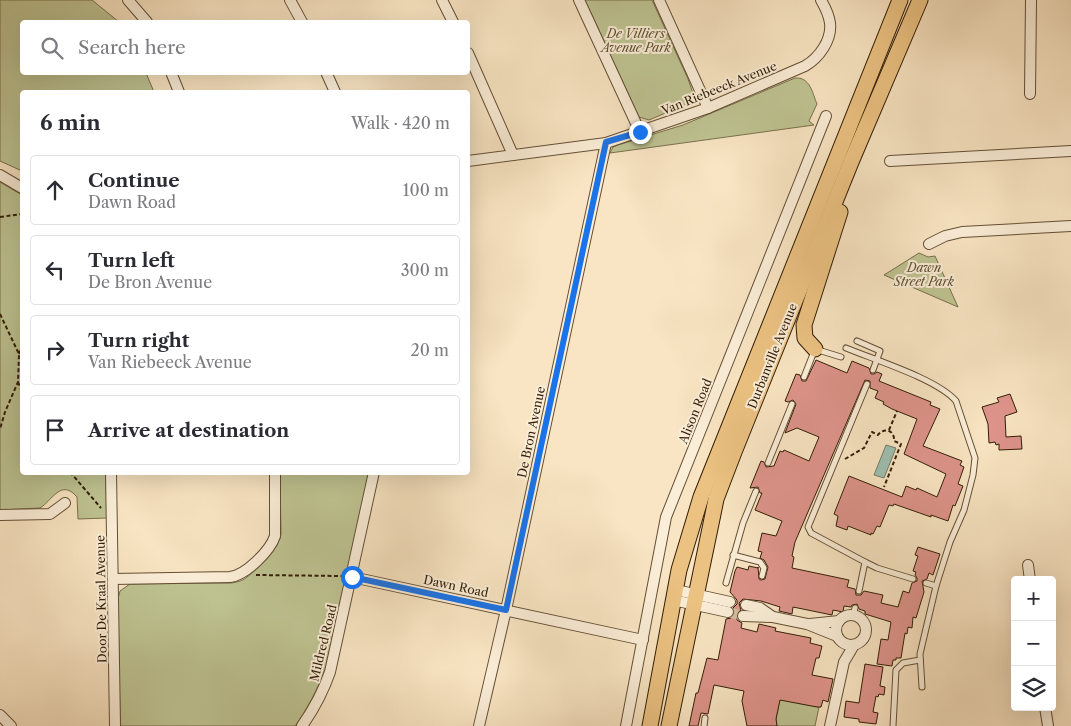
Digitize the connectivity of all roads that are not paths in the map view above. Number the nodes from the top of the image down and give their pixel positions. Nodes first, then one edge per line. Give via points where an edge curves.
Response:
1 (128, 0) edge
2 (290, 0) edge
3 (442, 0) edge
4 (579, 0) edge
5 (659, 0) edge
6 (822, 0) edge
7 (900, 0) edge
8 (920, 0) edge
9 (1031, 0) edge
10 (145, 20) edge
11 (301, 20) edge
12 (452, 20) edge
13 (470, 57) edge
14 (172, 75) edge
15 (327, 75) edge
16 (178, 90) edge
17 (334, 90) edge
18 (1030, 94) dead end
19 (708, 108) junction
20 (826, 116) dead end
21 (640, 132) junction
22 (606, 142) junction
23 (1071, 151) edge
24 (513, 154) junction
25 (470, 160) edge
26 (890, 161) dead end
27 (851, 162) junction
28 (0, 175) edge
29 (20, 187) edge
30 (1071, 226) edge
31 (929, 244) dead end
32 (857, 341) dead end
33 (846, 348) dead end
34 (815, 349) junction
35 (840, 357) dead end
36 (876, 360) junction
37 (872, 370) dead end
38 (804, 377) dead end
39 (866, 384) dead end
40 (792, 404) dead end
41 (768, 463) dead end
42 (111, 475) edge
43 (275, 475) edge
44 (373, 475) edge
45 (756, 491) dead end
46 (65, 503) dead end
47 (0, 515) edge
48 (733, 556) junction
49 (865, 562) junction
50 (1028, 565) dead end
51 (762, 576) dead end
52 (1029, 576) edge
53 (352, 577) junction
54 (113, 579) junction
55 (913, 579) dead end
56 (926, 582) dead end
57 (726, 583) dead end
58 (936, 586) junction
59 (859, 591) dead end
60 (675, 595) junction
61 (695, 599) junction
62 (730, 602) tunnel mouth
63 (750, 607) tunnel mouth
64 (506, 610) junction
65 (728, 612) tunnel mouth
66 (839, 621) junction
67 (807, 624) junction
68 (839, 638) junction
69 (643, 640) junction
70 (854, 645) junction
71 (920, 660) junction
72 (844, 662) junction
73 (922, 687) dead end
74 (1046, 711) edge
75 (0, 715) edge
76 (705, 718) dead end
77 (10, 726) edge
78 (115, 726) edge
79 (302, 726) edge
80 (479, 726) edge
81 (626, 726) edge
82 (650, 726) edge
83 (669, 726) edge
84 (704, 726) edge
85 (830, 726) edge
86 (893, 726) edge
87 (1048, 726) edge

1 - 10 street
2 - 11 street
3 - 12 street
4 - 21 street
5 - 19 street
6 - 19 street, Van Riebeeck Avenue via 830,22 829,35 818,55 805,66
7 - 60 main road, Durbanville Avenue via 701,497
8 - 27 main road, Durbanville Avenue
9 - 18 street
13 - 24 street
14 - 16 street
15 - 17 street
19 - 21 street, Van Riebeeck Avenue
20 - 69 street, Alison Road via 666,517
21 - 22 street, Van Riebeeck Avenue
22 - 24 street, Van Riebeeck Avenue
22 - 64 street, De Bron Avenue
23 - 26 street
24 - 25 street, Van Riebeeck Avenue
27 - 34 main road via 844,199 804,325 805,338
27 - 61 main road, Durbanville Avenue via 716,499
28 - 29 street
30 - 31 street via 962,232
32 - 36 lane via 880,351
33 - 36 lane
34 - 35 lane
34 - 38 lane
36 - 37 lane
36 - 58 lane via 927,380 953,397 975,458 967,501
39 - 49 lane via 808,530
40 - 41 lane
42 - 54 street, Door De Kraal Avenue
43 - 54 street via 275,536 271,546 247,570 230,577
44 - 53 street, Mildred Road
45 - 48 lane
46 - 47 street via 50,514
48 - 51 lane via 760,562 764,568
48 - 57 lane
49 - 55 lane
49 - 59 lane
50 - 52 street
53 - 64 street, Dawn Road
53 - 79 street, Mildred Road via 324,688
54 - 78 street, Door De Kraal Avenue
56 - 58 lane
58 - 71 lane
60 - 61 street
60 - 82 main road, Durbanville Avenue
61 - 62 street
61 - 65 street
61 - 83 main road, Durbanville Avenue
63 - 67 street via 773,617
64 - 69 street, Dawn Road
64 - 80 street, De Bron Avenue
66 - 67 street
66 - 68 street via 836,631
66 - 70 street via 854,612 862,620 866,630 863,639
67 - 68 street
68 - 70 street
68 - 72 street
69 - 81 street, Alison Road
70 - 72 street
71 - 73 lane
71 - 86 lane via 903,663 896,670
72 - 85 street
74 - 87 street
75 - 77 street
76 - 84 lane

